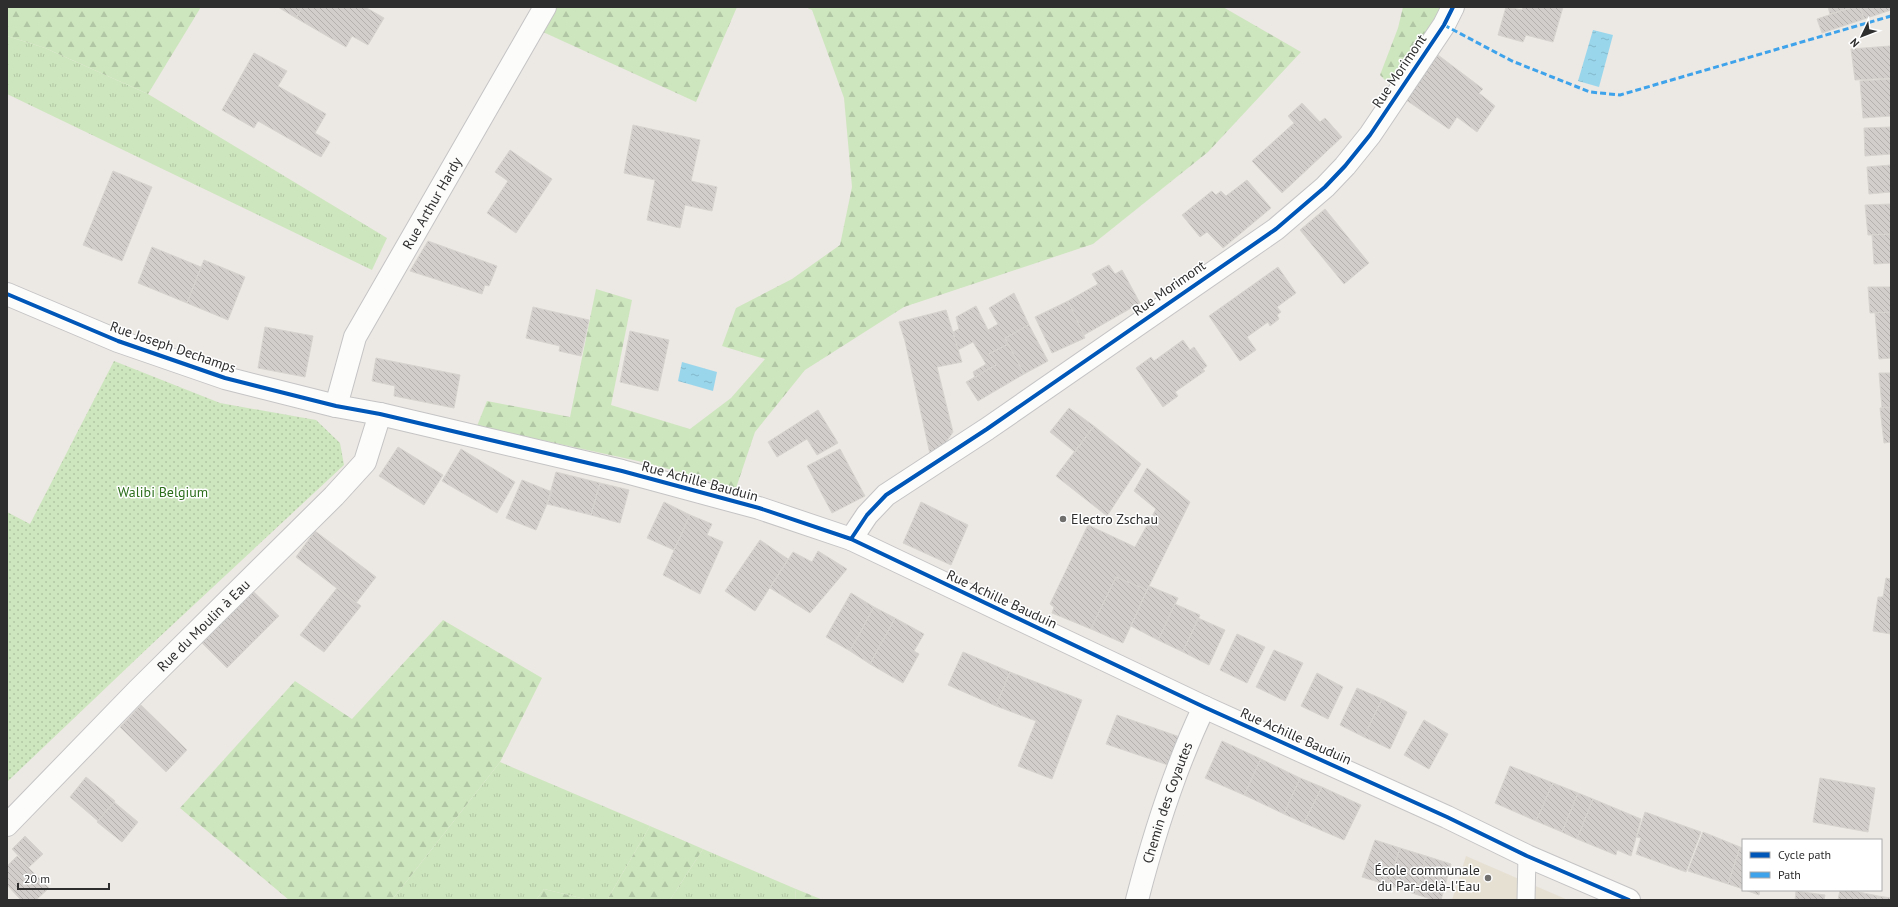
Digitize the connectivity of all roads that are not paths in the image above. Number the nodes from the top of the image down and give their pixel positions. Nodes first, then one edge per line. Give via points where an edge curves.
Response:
1 (545, 7) edge
2 (1453, 7) edge
3 (7, 294) edge
4 (336, 406) junction
5 (380, 414) junction
6 (851, 539) junction
7 (1204, 707) junction
8 (7, 825) edge
9 (1528, 856) junction
10 (1137, 900) edge
11 (1526, 900) edge
12 (1629, 900) edge

1 - 4 street, Rue Arthur Hardy via 355,337
2 - 6 street, Rue Morimont via 1370,135 1325,187 1276,229 886,495 867,514
3 - 4 street, Rue Joseph Dechamps via 118,341 225,378
4 - 5 street, Rue Achille Bauduin
5 - 6 street, Rue Achille Bauduin via 622,471 759,508
5 - 8 street, Rue du Moulin à Eau via 365,462
6 - 7 street, Rue Achille Bauduin
7 - 9 street, Rue Achille Bauduin
7 - 10 street, Chemin des Coyautes via 1188,741 1148,857
9 - 11 lane
9 - 12 street, Rue Achille Bauduin

